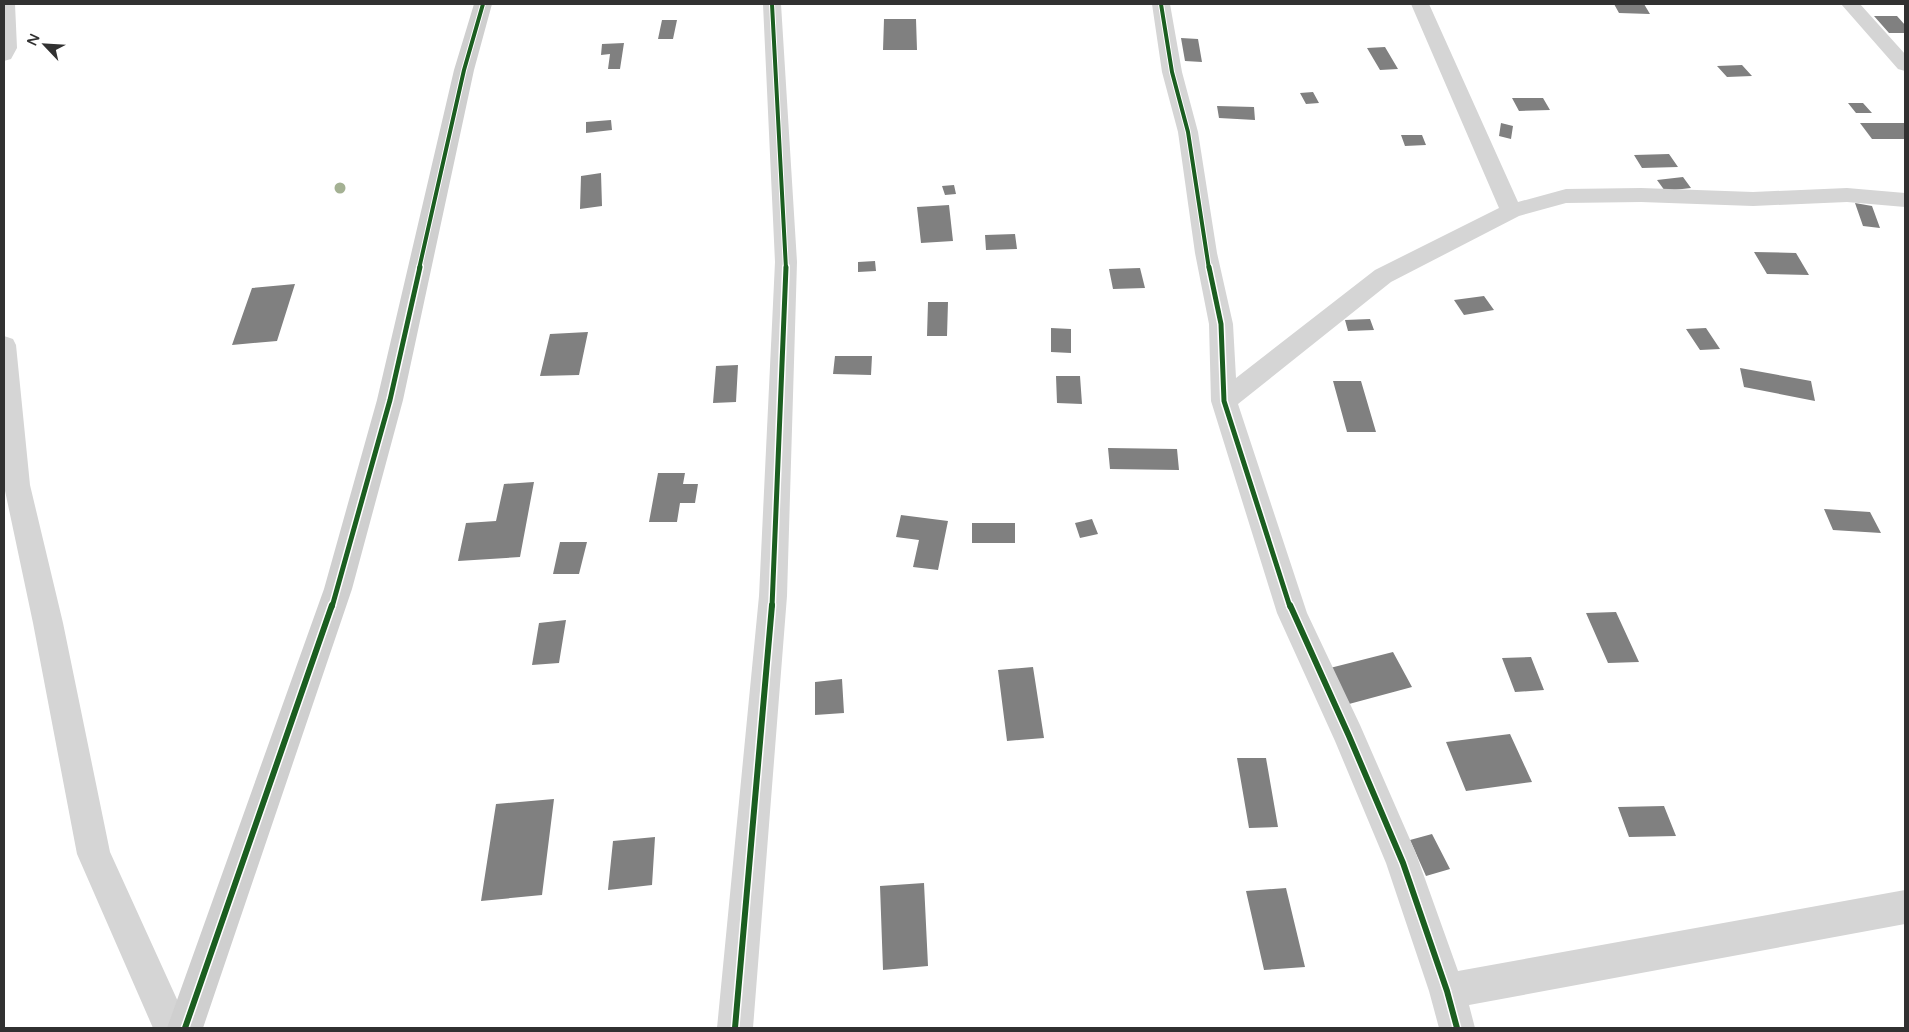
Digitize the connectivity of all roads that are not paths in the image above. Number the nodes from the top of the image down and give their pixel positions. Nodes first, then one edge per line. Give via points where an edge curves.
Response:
1 (6, 4) edge
2 (772, 4) edge
3 (1162, 4) edge
4 (1420, 4) edge
5 (1850, 4) edge
6 (478, 7) edge
7 (4, 56) edge
8 (1905, 65) edge
9 (1905, 200) edge
10 (1511, 211) junction
11 (4, 345) edge
12 (1224, 401) junction
13 (1905, 907) edge
14 (1447, 991) junction
15 (172, 1028) edge
16 (185, 1028) edge
17 (736, 1028) edge
18 (1457, 1028) edge

1 - 7 street via 7,48
2 - 17 street via 786,262 773,596
3 - 12 street via 1221,324
4 - 10 street
5 - 8 street
6 - 16 street via 390,400 338,589
9 - 10 street via 1847,195 1754,199 1566,196
10 - 12 street via 1383,276
11 - 15 street via 17,485 94,854
12 - 14 street via 1292,613 1403,863
13 - 14 street
14 - 18 street

